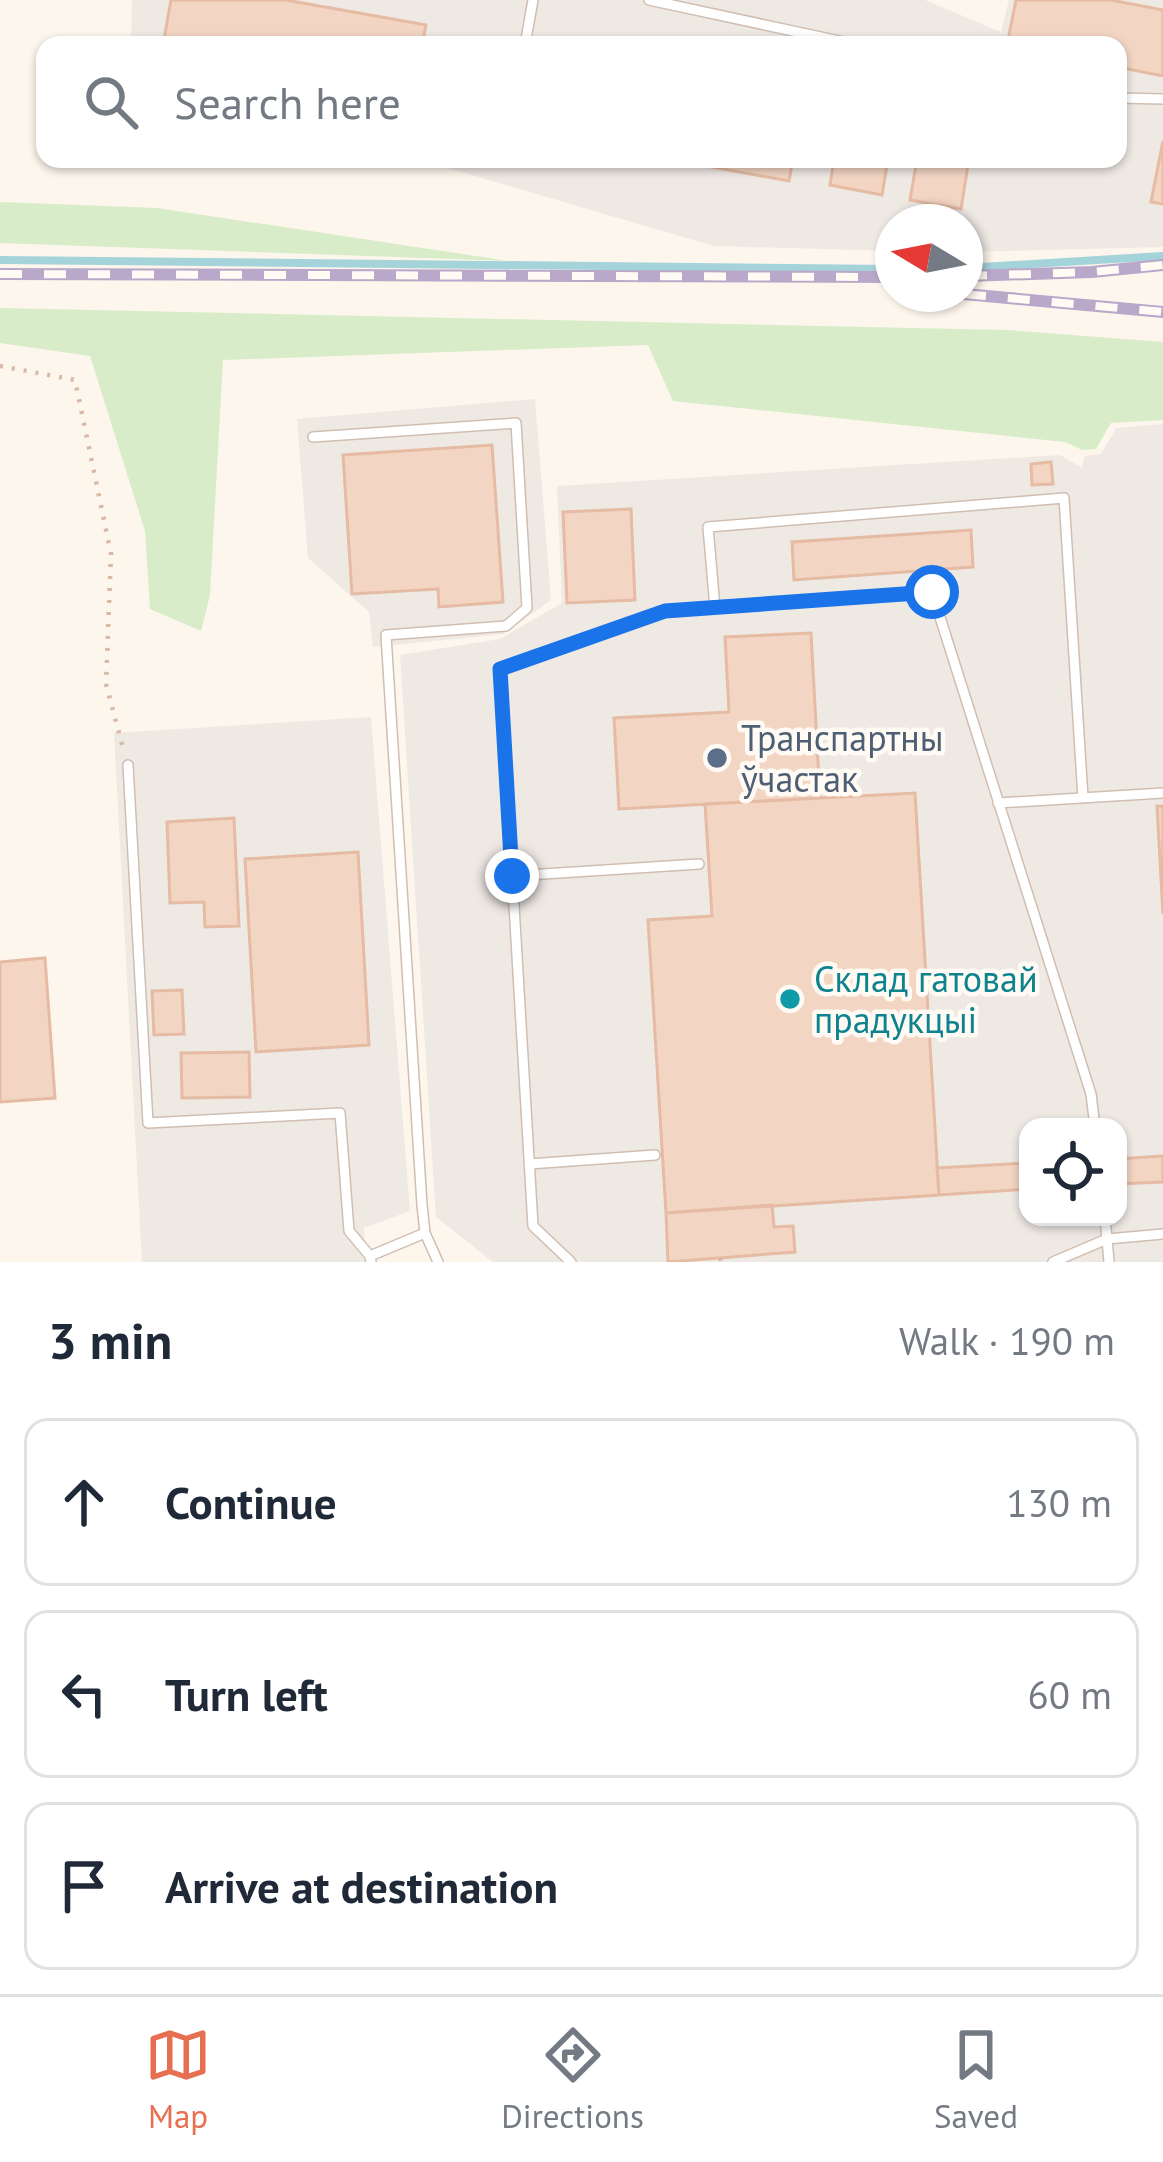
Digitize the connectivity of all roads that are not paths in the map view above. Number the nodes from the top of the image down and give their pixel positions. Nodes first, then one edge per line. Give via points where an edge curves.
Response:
1 (533, 0) edge
2 (649, 0) edge
3 (527, 36) edge
4 (816, 36) edge
5 (1127, 98) edge
6 (1163, 99) edge
7 (313, 437) dead end
8 (715, 608) junction
9 (128, 765) road end
10 (1163, 793) edge
11 (1082, 797) junction
12 (998, 803) junction
13 (699, 864) dead end
14 (512, 876) junction
15 (1094, 1118) edge
16 (655, 1155) dead end
17 (529, 1164) junction
18 (1106, 1226) edge
19 (425, 1233) junction
20 (1163, 1234) edge
21 (1107, 1239) junction
22 (371, 1259) edge
23 (437, 1262) edge
24 (571, 1262) edge
25 (1050, 1262) edge
26 (1109, 1262) edge

1 - 3 lane
2 - 4 lane
5 - 6 lane
7 - 19 lane via 517,423 526,608 506,626 386,635
8 - 11 lane via 708,527 1064,498
8 - 12 lane via 932,592
8 - 14 lane via 665,611 500,669
9 - 22 lane via 148,1123 340,1113 349,1231
10 - 11 lane
11 - 12 lane
12 - 15 lane
13 - 14 lane
14 - 17 lane
16 - 17 lane
17 - 24 lane via 533,1226
18 - 21 lane
19 - 22 lane
19 - 23 lane
20 - 21 lane
21 - 25 lane
21 - 26 lane

